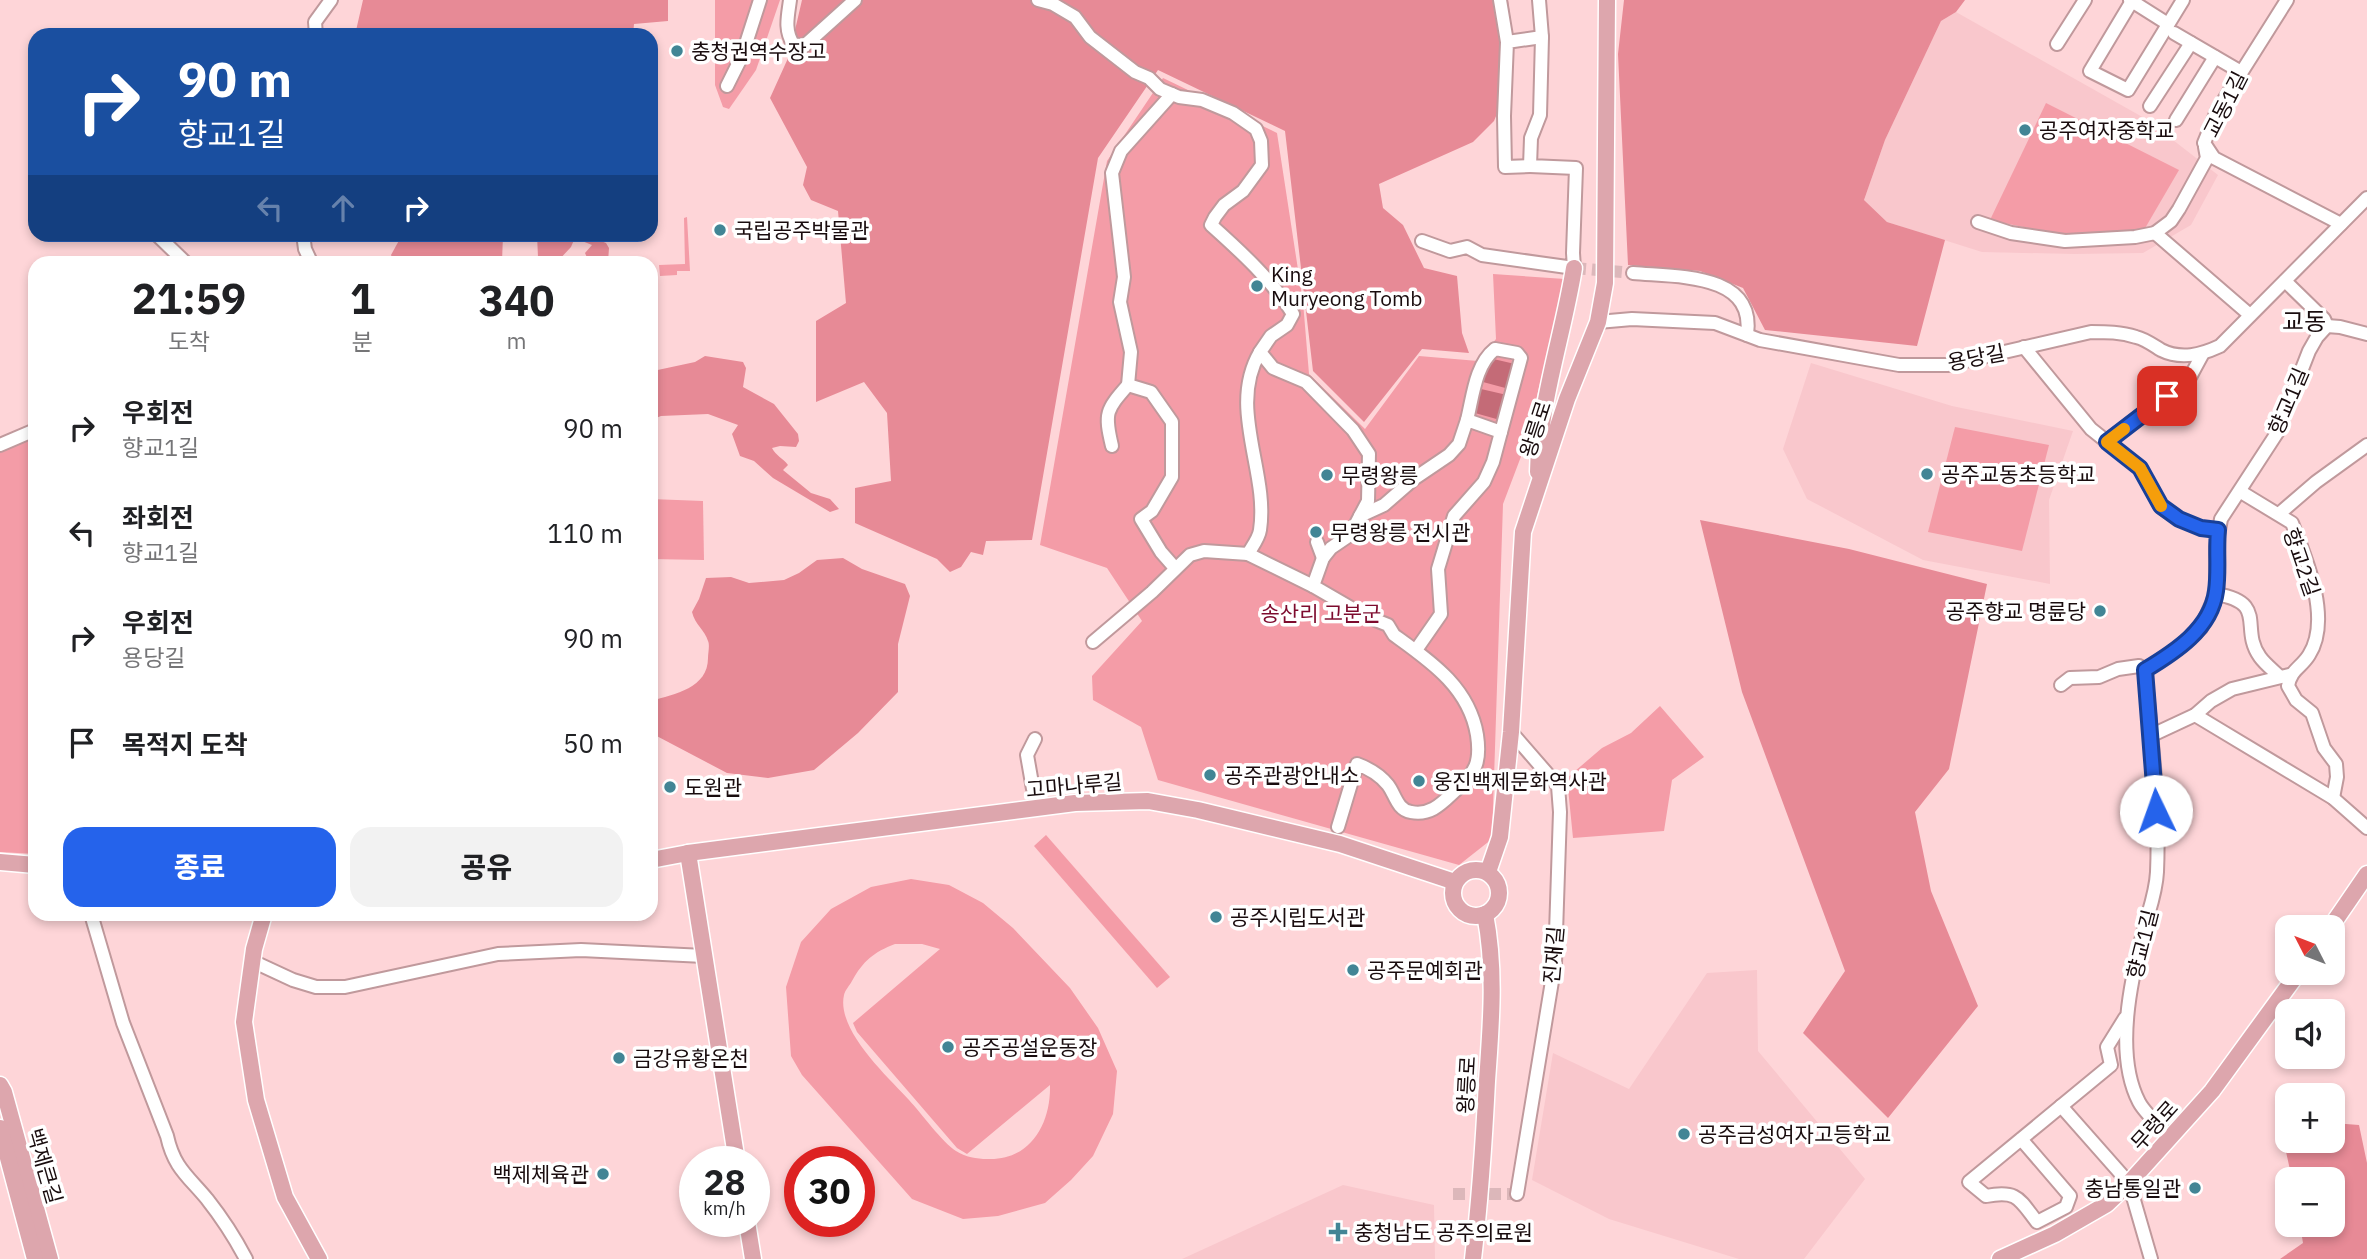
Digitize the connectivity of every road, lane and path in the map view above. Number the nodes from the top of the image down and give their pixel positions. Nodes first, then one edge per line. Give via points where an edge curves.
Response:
1 (331, 0) edge
2 (760, 0) edge
3 (790, 0) edge
4 (855, 0) edge
5 (1038, 0) edge
6 (1500, 0) edge
7 (1539, 0) edge
8 (1607, 0) edge
9 (2085, 0) edge
10 (2183, 0) edge
11 (2287, 0) edge
12 (2131, 1) edge
13 (315, 28) edge
14 (2171, 29) junction
15 (1542, 37) junction
16 (1507, 41) junction
17 (2190, 43) junction
18 (2057, 44) dead end
19 (2214, 57) junction
20 (2241, 72) junction
21 (726, 86) dead end
22 (1171, 94) junction
23 (2151, 106) dead end
24 (2176, 120) dead end
25 (2204, 143) junction
26 (1530, 166) junction
27 (2367, 198) edge
28 (1978, 222) dead end
29 (2341, 224) junction
30 (2155, 233) junction
31 (1422, 241) dead end
32 (165, 242) edge
33 (180, 256) edge
34 (1574, 268) junction
35 (1633, 274) tunnel mouth
36 (2285, 281) junction
37 (2250, 315) junction
38 (1598, 322) junction
39 (2327, 326) junction
40 (2367, 334) edge
41 (1747, 335) junction
42 (2024, 347) junction
43 (1260, 352) junction
44 (2202, 355) junction
45 (1128, 385) junction
46 (1467, 420) junction
47 (1501, 432) junction
48 (28, 433) edge
49 (2107, 442) junction
50 (0, 445) edge
51 (2367, 445) edge
52 (1112, 446) dead end
53 (1538, 487) junction
54 (2241, 492) junction
55 (2280, 513) junction
56 (1360, 516) junction
57 (2218, 530) junction
58 (1317, 542) dead end
59 (1248, 554) junction
60 (1324, 558) junction
61 (1175, 568) junction
62 (1313, 586) junction
63 (2216, 594) junction
64 (1093, 642) dead end
65 (1416, 650) junction
66 (2145, 670) junction
67 (2285, 676) junction
68 (2062, 685) dead end
69 (2195, 715) junction
70 (1511, 732) junction
71 (2150, 736) junction
72 (1035, 739) dead end
73 (1033, 789) dead end
74 (2333, 797) junction
75 (1338, 827) dead end
76 (2367, 828) edge
77 (688, 853) junction
78 (658, 859) edge
79 (0, 862) edge
80 (28, 864) edge
81 (1488, 873) junction
82 (2367, 874) edge
83 (1455, 882) junction
84 (1485, 914) junction
85 (2339, 915) edge
86 (93, 921) edge
87 (262, 921) edge
88 (704, 956) junction
89 (252, 961) junction
90 (2289, 985) edge
91 (2125, 1017) junction
92 (0, 1086) edge
93 (2061, 1106) junction
94 (0, 1128) edge
95 (2171, 1137) junction
96 (2021, 1139) junction
97 (734, 1146) edge
98 (2129, 1183) junction
99 (1517, 1194) dead end
100 (749, 1237) edge
101 (35, 1259) edge
102 (50, 1259) edge
103 (246, 1259) edge
104 (319, 1259) edge
105 (752, 1259) edge
106 (1473, 1259) edge
107 (2000, 1259) edge
108 (2151, 1259) edge

1 - 13 street
2 - 21 street via 743,56
3 - 4 street via 788,35 793,44 804,46
5 - 22 street via 1075,17 1105,50
6 - 16 street
7 - 15 street
8 - 38 main road, 왕릉로 via 1605,283
9 - 18 street
10 - 14 street
11 - 20 street, 교동1길
12 - 14 street
12 - 14 street via 2090,71 2128,90
14 - 17 street
15 - 16 street
15 - 26 street via 1540,115 1531,138
16 - 26 street via 1505,167
17 - 19 street
17 - 23 street
19 - 20 street
19 - 24 street
20 - 25 street, 교동1길
22 - 43 street via 1233,113 1256,129 1261,141 1262,165 1211,225 1293,314
22 - 45 street via 1121,151 1112,173 1124,277 1120,302 1131,352
25 - 29 street, 교동1길 via 2214,158
25 - 30 street via 2207,158 2171,221
26 - 34 street via 1576,168
27 - 29 street
28 - 30 street via 2065,242
29 - 36 street
30 - 37 street
31 - 34 street via 1450,251 1467,247 1482,255
32 - 33 street
34 - 53 main road via 1545,402
35 - 41 street via 1684,277 1733,292 1749,320
36 - 37 street
36 - 39 street
37 - 44 street via 2220,346
38 - 41 street, 용당길 via 1715,323
38 - 53 main road, 왕릉로
39 - 40 street
39 - 54 street, 향교1길 via 2309,351 2277,433
41 - 42 street, 용당길 via 1899,365 1948,365
42 - 44 street, 용당길 via 2091,332 2115,332 2138,337 2165,352
42 - 49 street
43 - 56 street via 1273,368 1306,382 1353,430 1369,454 1368,501
43 - 59 street via 1252,365 1246,418 1260,499 1260,532
44 - 49 street via 2189,379
45 - 52 street via 1105,420
45 - 61 street via 1151,392 1172,422 1172,477 1152,511 1141,519
46 - 47 street
46 - 47 street via 1478,372 1488,355 1495,349 1517,353 1521,358
46 - 56 street via 1459,444 1449,454 1384,505
47 - 65 street via 1484,482 1454,516 1438,569 1441,614
48 - 50 street
49 - 57 street via 2140,468 2161,506 2179,519
51 - 55 street
53 - 70 main road, 왕릉로 via 1523,532
54 - 55 street, 향교2길
54 - 57 street, 향교1길
55 - 67 street, 향교2길 via 2292,523 2314,586 2317,611 2309,655
56 - 60 street via 1350,535
57 - 63 street, 향교1길
58 - 60 street
59 - 61 street via 1204,551 1190,555
59 - 62 street
60 - 62 street
61 - 64 street
62 - 65 street via 1388,625
63 - 66 street, 향교1길 via 2201,628
63 - 67 street via 2241,601 2248,609 2259,656
65 - 75 street via 1447,677 1474,717 1479,750 1476,769 1425,814 1407,812 1387,783 1357,764
66 - 68 street via 2139,666 2118,669 2099,677 2070,678
66 - 71 street, 향교1길
67 - 69 street via 2232,689
67 - 74 street via 2296,700 2312,713 2324,748 2336,764
69 - 71 street
69 - 74 street
70 - 81 main road, 왕릉로 via 1500,837
70 - 99 street, 진재길 via 1558,786 1560,812 1555,963
71 - 91 street, 향교1길 via 2157,872
72 - 73 street via 1027,755
74 - 76 street
77 - 78 main road, 고마나루길
77 - 83 main road, 고마나루길 via 1075,803 1148,801 1340,844
77 - 88 main road
79 - 80 main road
81 - 83 main road via 1473,870
81 - 84 main road via 1500,892
82 - 85 main road
83 - 84 main road via 1453,897 1460,910 1473,916
84 - 106 main road, 왕릉로 via 1492,947 1492,1003
86 - 103 street via 122,1023 172,1156 234,1236
87 - 89 main road
88 - 89 street via 581,950 498,954 345,986 316,987
88 - 97 main road
89 - 104 main road via 244,1023 256,1100 285,1197
90 - 95 main road, 무령로 via 2212,1091
91 - 93 street via 2107,1047 2111,1065
91 - 95 street, 향교1길 via 2129,1073 2139,1103
92 - 102 main road, 백제큰길
93 - 96 street
93 - 98 street
94 - 101 main road, 백제큰길
95 - 98 main road, 무령로
96 - 96 street via 2070,1196 2066,1206 2037,1222 2016,1196 1986,1196 1969,1182
98 - 107 main road, 무령로 via 2107,1203 2065,1228
98 - 108 street
100 - 105 main road

